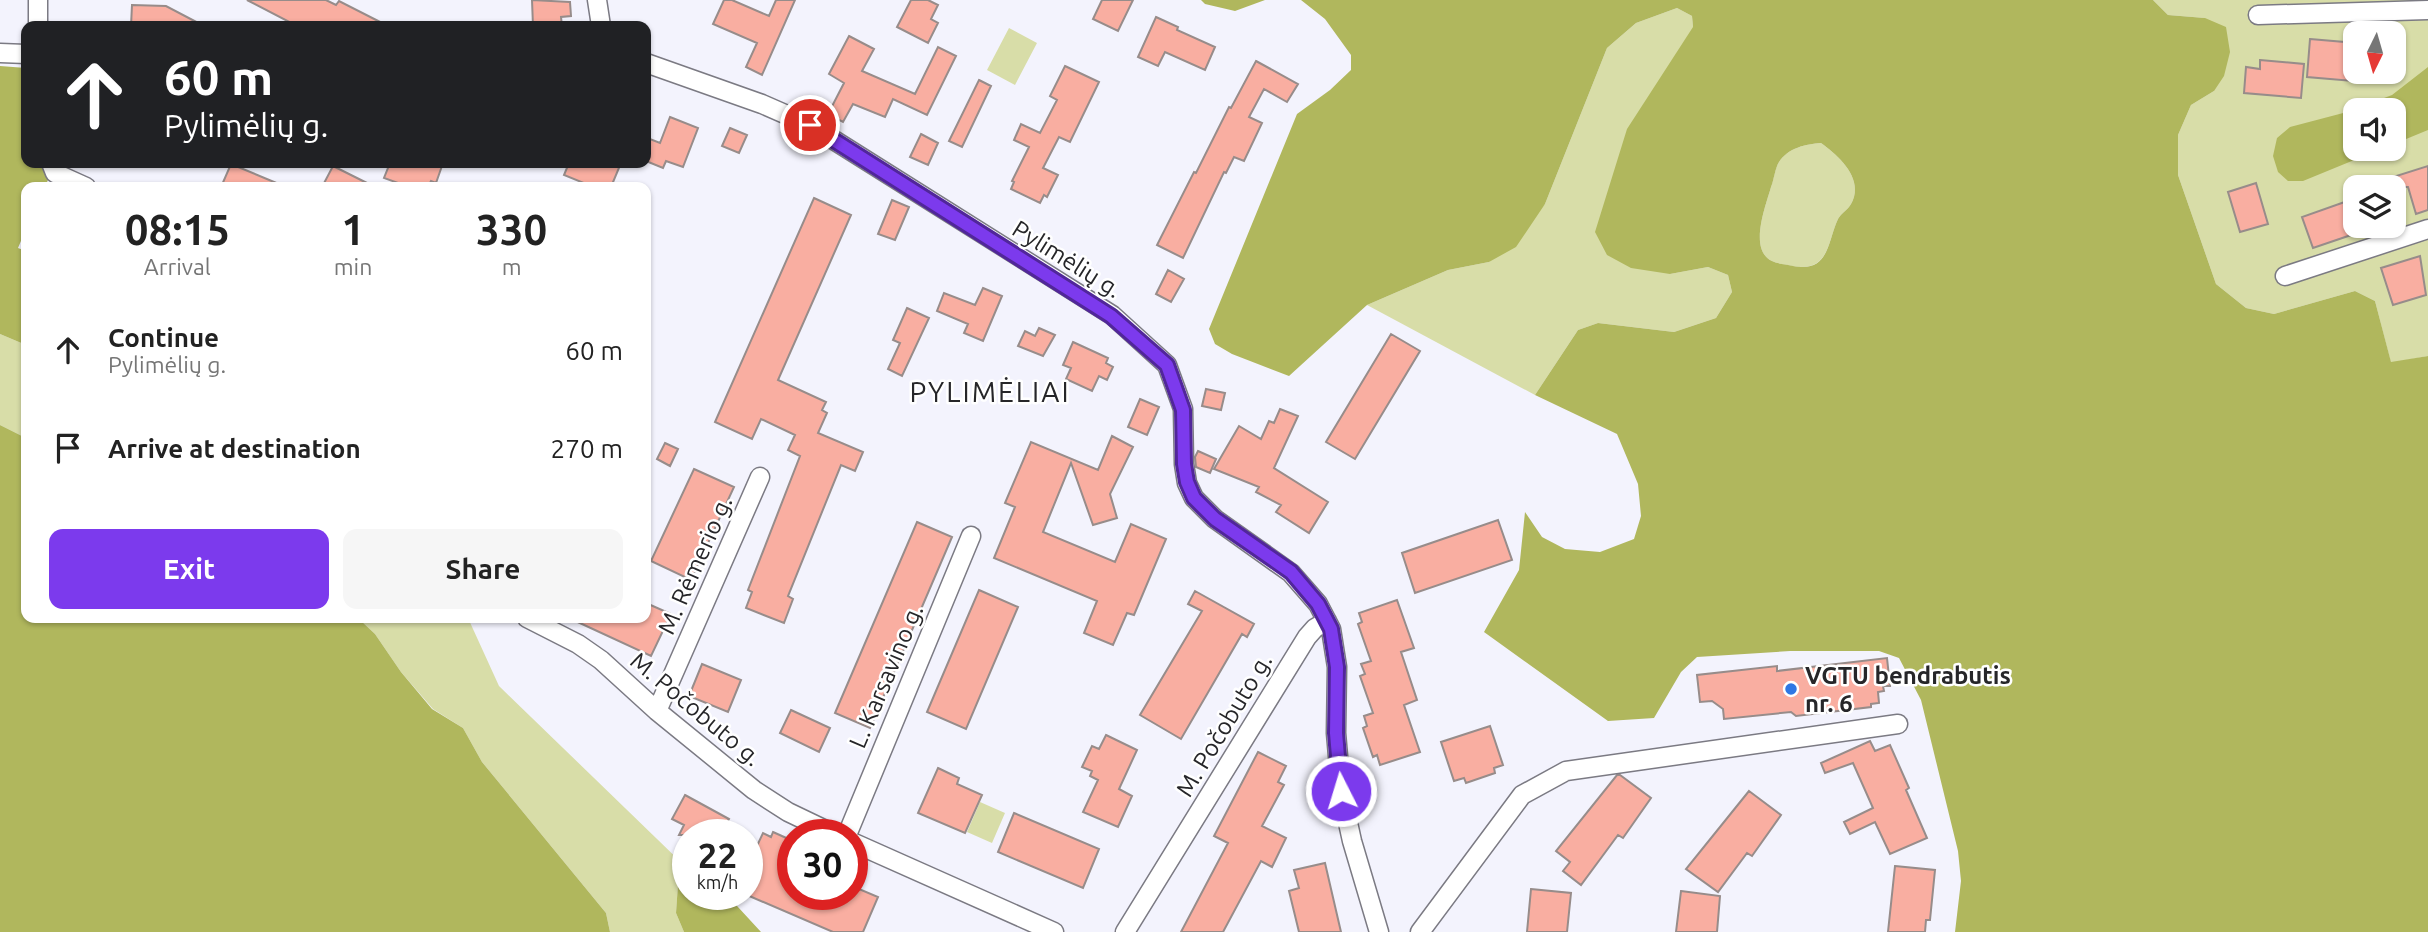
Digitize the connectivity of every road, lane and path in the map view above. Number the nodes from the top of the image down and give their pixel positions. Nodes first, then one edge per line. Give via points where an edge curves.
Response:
1 (38, 0) edge
2 (597, 0) edge
3 (2428, 10) edge
4 (2258, 15) dead end
5 (37, 21) edge
6 (600, 21) edge
7 (0, 53) edge
8 (21, 54) edge
9 (651, 65) edge
10 (53, 168) edge
11 (75, 182) edge
12 (2428, 229) edge
13 (2285, 276) dead end
14 (760, 477) dead end
15 (971, 536) dead end
16 (1327, 621) junction
17 (537, 623) edge
18 (657, 711) junction
19 (1898, 724) dead end
20 (803, 819) edge
21 (854, 819) edge
22 (868, 849) edge
23 (1054, 932) edge
24 (1125, 932) edge
25 (1379, 932) edge
26 (1420, 932) edge

1 - 5 street
2 - 6 street
3 - 4 street
7 - 8 street
9 - 16 street, Pylimėlių g. via 810,125 1138,337 1167,365 1176,388 1183,410 1184,464 1194,498 1215,519 1291,572
10 - 11 street
12 - 13 street
14 - 18 street, M. Rėmerio g.
15 - 21 street, L. Karsavino g.
16 - 24 street, M. Počobuto g. via 1307,637
16 - 25 street, Pylimėlių g. via 1335,643 1341,791
17 - 18 street, M. Počobuto g. via 601,660
18 - 20 street, M. Počobuto g. via 754,790
19 - 26 street via 1566,771 1522,794
22 - 23 street

